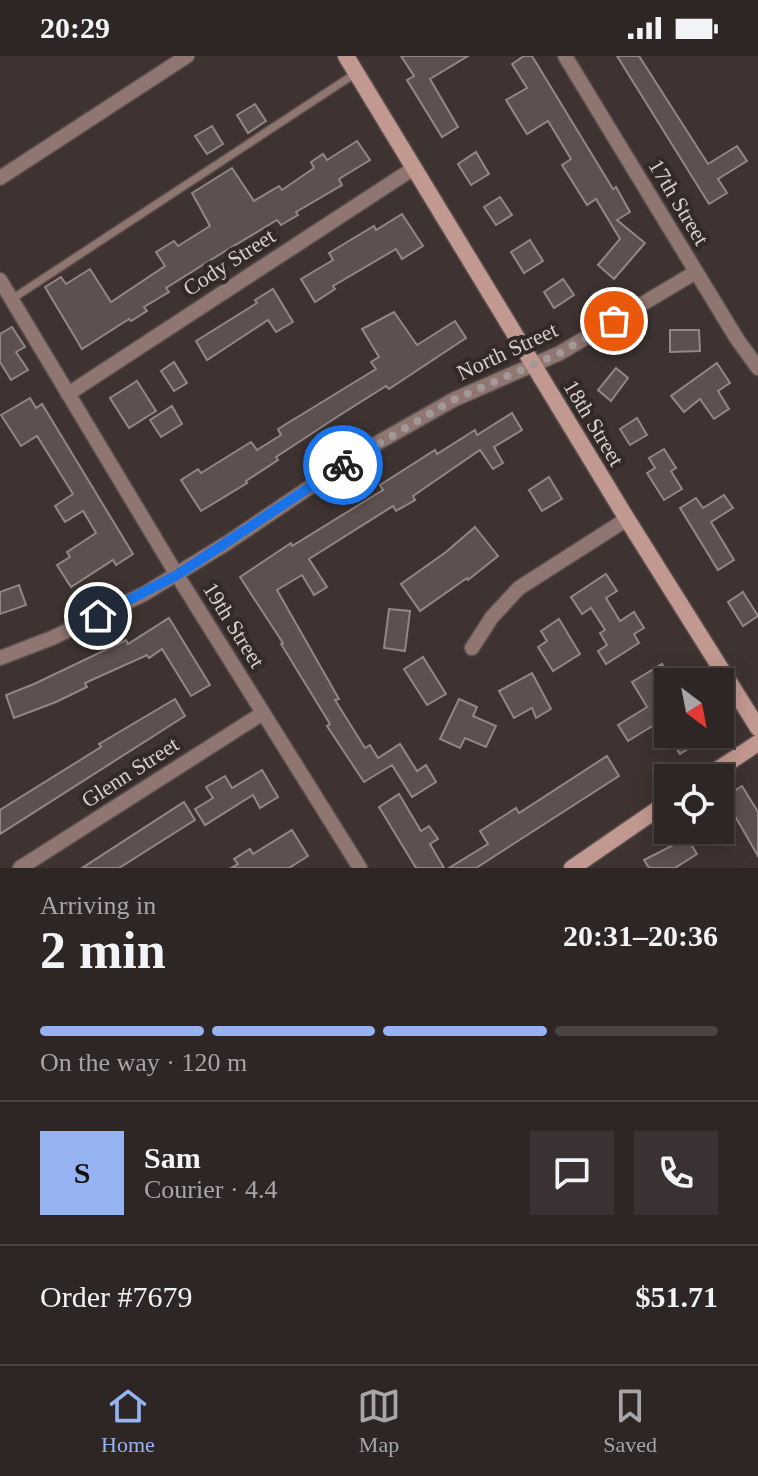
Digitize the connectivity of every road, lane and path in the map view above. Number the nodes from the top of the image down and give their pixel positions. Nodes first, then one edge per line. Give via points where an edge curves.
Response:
1 (187, 56) edge
2 (346, 56) edge
3 (565, 56) edge
4 (356, 73) junction
5 (414, 168) junction
6 (0, 178) edge
7 (696, 272) junction
8 (0, 280) edge
9 (12, 299) junction
10 (533, 364) junction
11 (758, 368) edge
12 (68, 394) junction
13 (627, 519) junction
14 (177, 575) junction
15 (472, 648) dead end
16 (0, 658) edge
17 (263, 713) junction
18 (758, 728) edge
19 (758, 743) edge
20 (726, 764) edge
21 (654, 812) edge
22 (20, 868) edge
23 (360, 868) edge
24 (572, 868) edge

1 - 6 street
2 - 4 street, 18th Street
3 - 7 street, 17th Street
4 - 5 street, 18th Street
4 - 9 lane
5 - 10 street, 18th Street
5 - 12 street, Cody Street
7 - 10 street, North Street
7 - 11 street, 17th Street
8 - 9 street, 19th Street
9 - 12 street, 19th Street
10 - 13 street, 18th Street
10 - 14 street, North Street via 453,400 365,450
12 - 14 street, 19th Street
13 - 15 street via 519,588
13 - 18 street, 18th Street
14 - 16 street, North Street
14 - 17 street, 19th Street
17 - 22 street, Glenn Street
17 - 23 street, 19th Street
19 - 20 street
21 - 24 street

